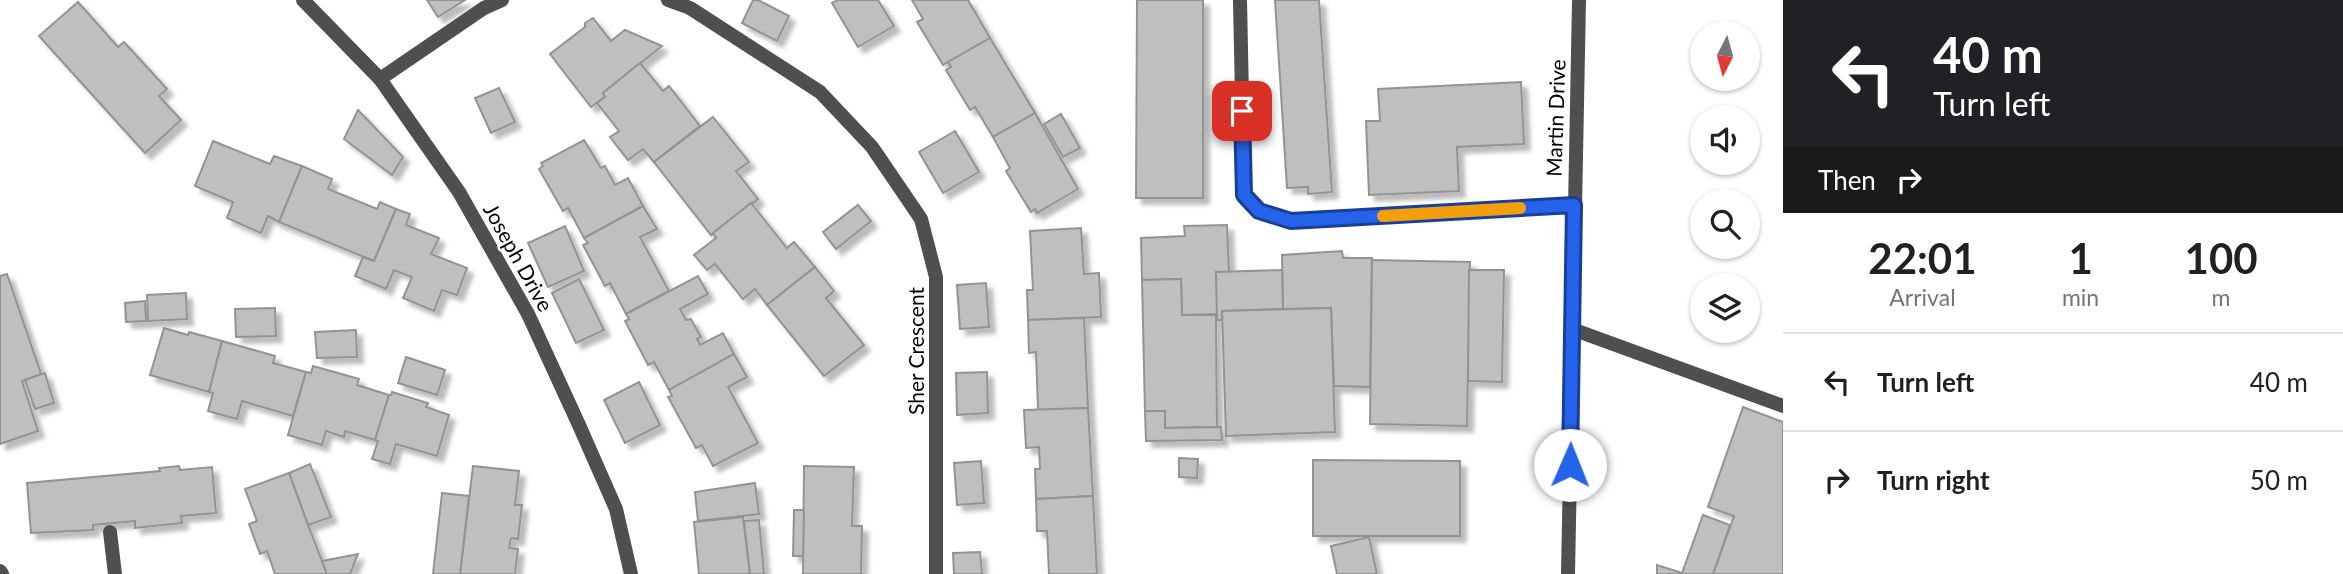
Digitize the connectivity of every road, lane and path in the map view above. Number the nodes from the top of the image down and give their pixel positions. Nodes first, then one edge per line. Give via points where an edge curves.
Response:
1 (303, 0) edge
2 (502, 0) edge
3 (668, 0) edge
4 (1240, 0) edge
5 (1579, 0) edge
6 (380, 79) junction
7 (1574, 205) junction
8 (1572, 329) junction
9 (1783, 406) edge
10 (110, 532) dead end
11 (115, 574) edge
12 (631, 574) edge
13 (936, 574) edge
14 (1568, 574) edge

1 - 6 street, Joseph Drive
2 - 6 street
3 - 13 street, Sher Crescent via 690,8 820,92 872,146 921,219 936,277
4 - 7 street via 1244,195 1259,211 1291,221
5 - 7 street, Martin Drive
6 - 12 street, Joseph Drive via 460,192 528,314 616,509
7 - 8 street, Martin Drive
8 - 9 street
8 - 14 street, Martin Drive
10 - 11 street

